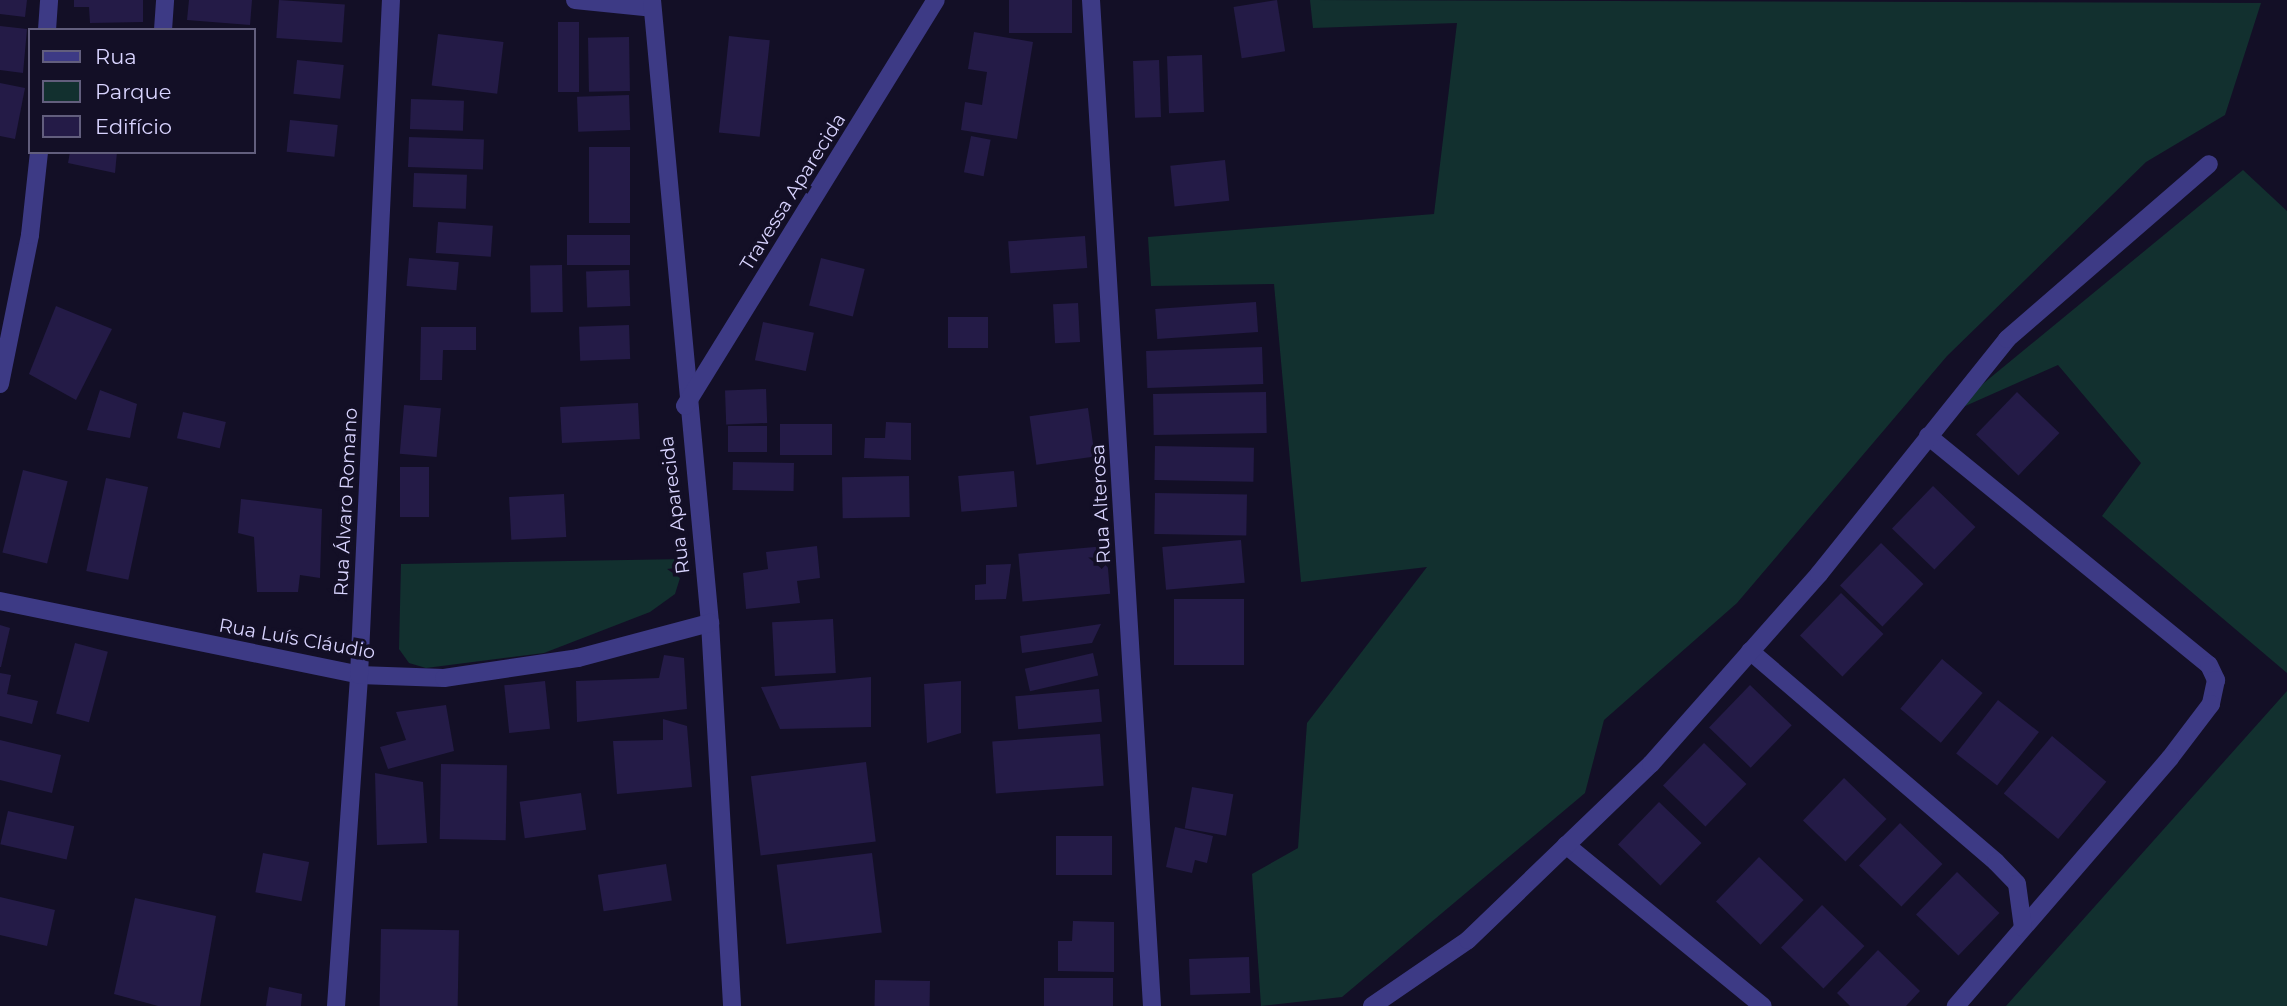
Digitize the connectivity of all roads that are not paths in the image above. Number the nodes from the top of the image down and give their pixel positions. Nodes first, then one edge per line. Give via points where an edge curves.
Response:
1 (48, 0) edge
2 (165, 0) edge
3 (391, 0) edge
4 (575, 0) edge
5 (936, 0) edge
6 (1091, 0) edge
7 (652, 4) edge
8 (47, 28) edge
9 (163, 28) edge
10 (39, 154) edge
11 (2209, 164) dead end
12 (0, 384) edge
13 (685, 406) junction
14 (1928, 436) junction
15 (0, 601) edge
16 (710, 623) junction
17 (1750, 652) junction
18 (359, 675) junction
19 (1566, 845) junction
20 (2023, 928) junction
21 (336, 1006) edge
22 (732, 1006) edge
23 (1152, 1006) edge
24 (1372, 1006) edge
25 (1763, 1006) edge
26 (1956, 1006) edge

1 - 8 street
2 - 9 street
3 - 18 street, Rua Álvaro Romano
4 - 7 street
5 - 13 street, Travessa Aparecida
6 - 23 street, Rua Alterosa
7 - 13 street, Rua Aparecida
10 - 12 street via 30,234
11 - 14 street via 2007,339
13 - 16 street, Rua Aparecida
14 - 17 street
14 - 20 street via 2209,665 2216,680 2211,704 2170,758
15 - 18 street, Rua Luís Cláudio
16 - 18 street, Rua Luís Cláudio via 578,658 457,676
16 - 22 street, Rua Aparecida
17 - 19 street via 1651,764
17 - 20 street via 1996,862 2017,884
18 - 21 street, Rua Álvaro Romano
19 - 24 street via 1468,940
19 - 25 street via 1722,966
20 - 26 street

